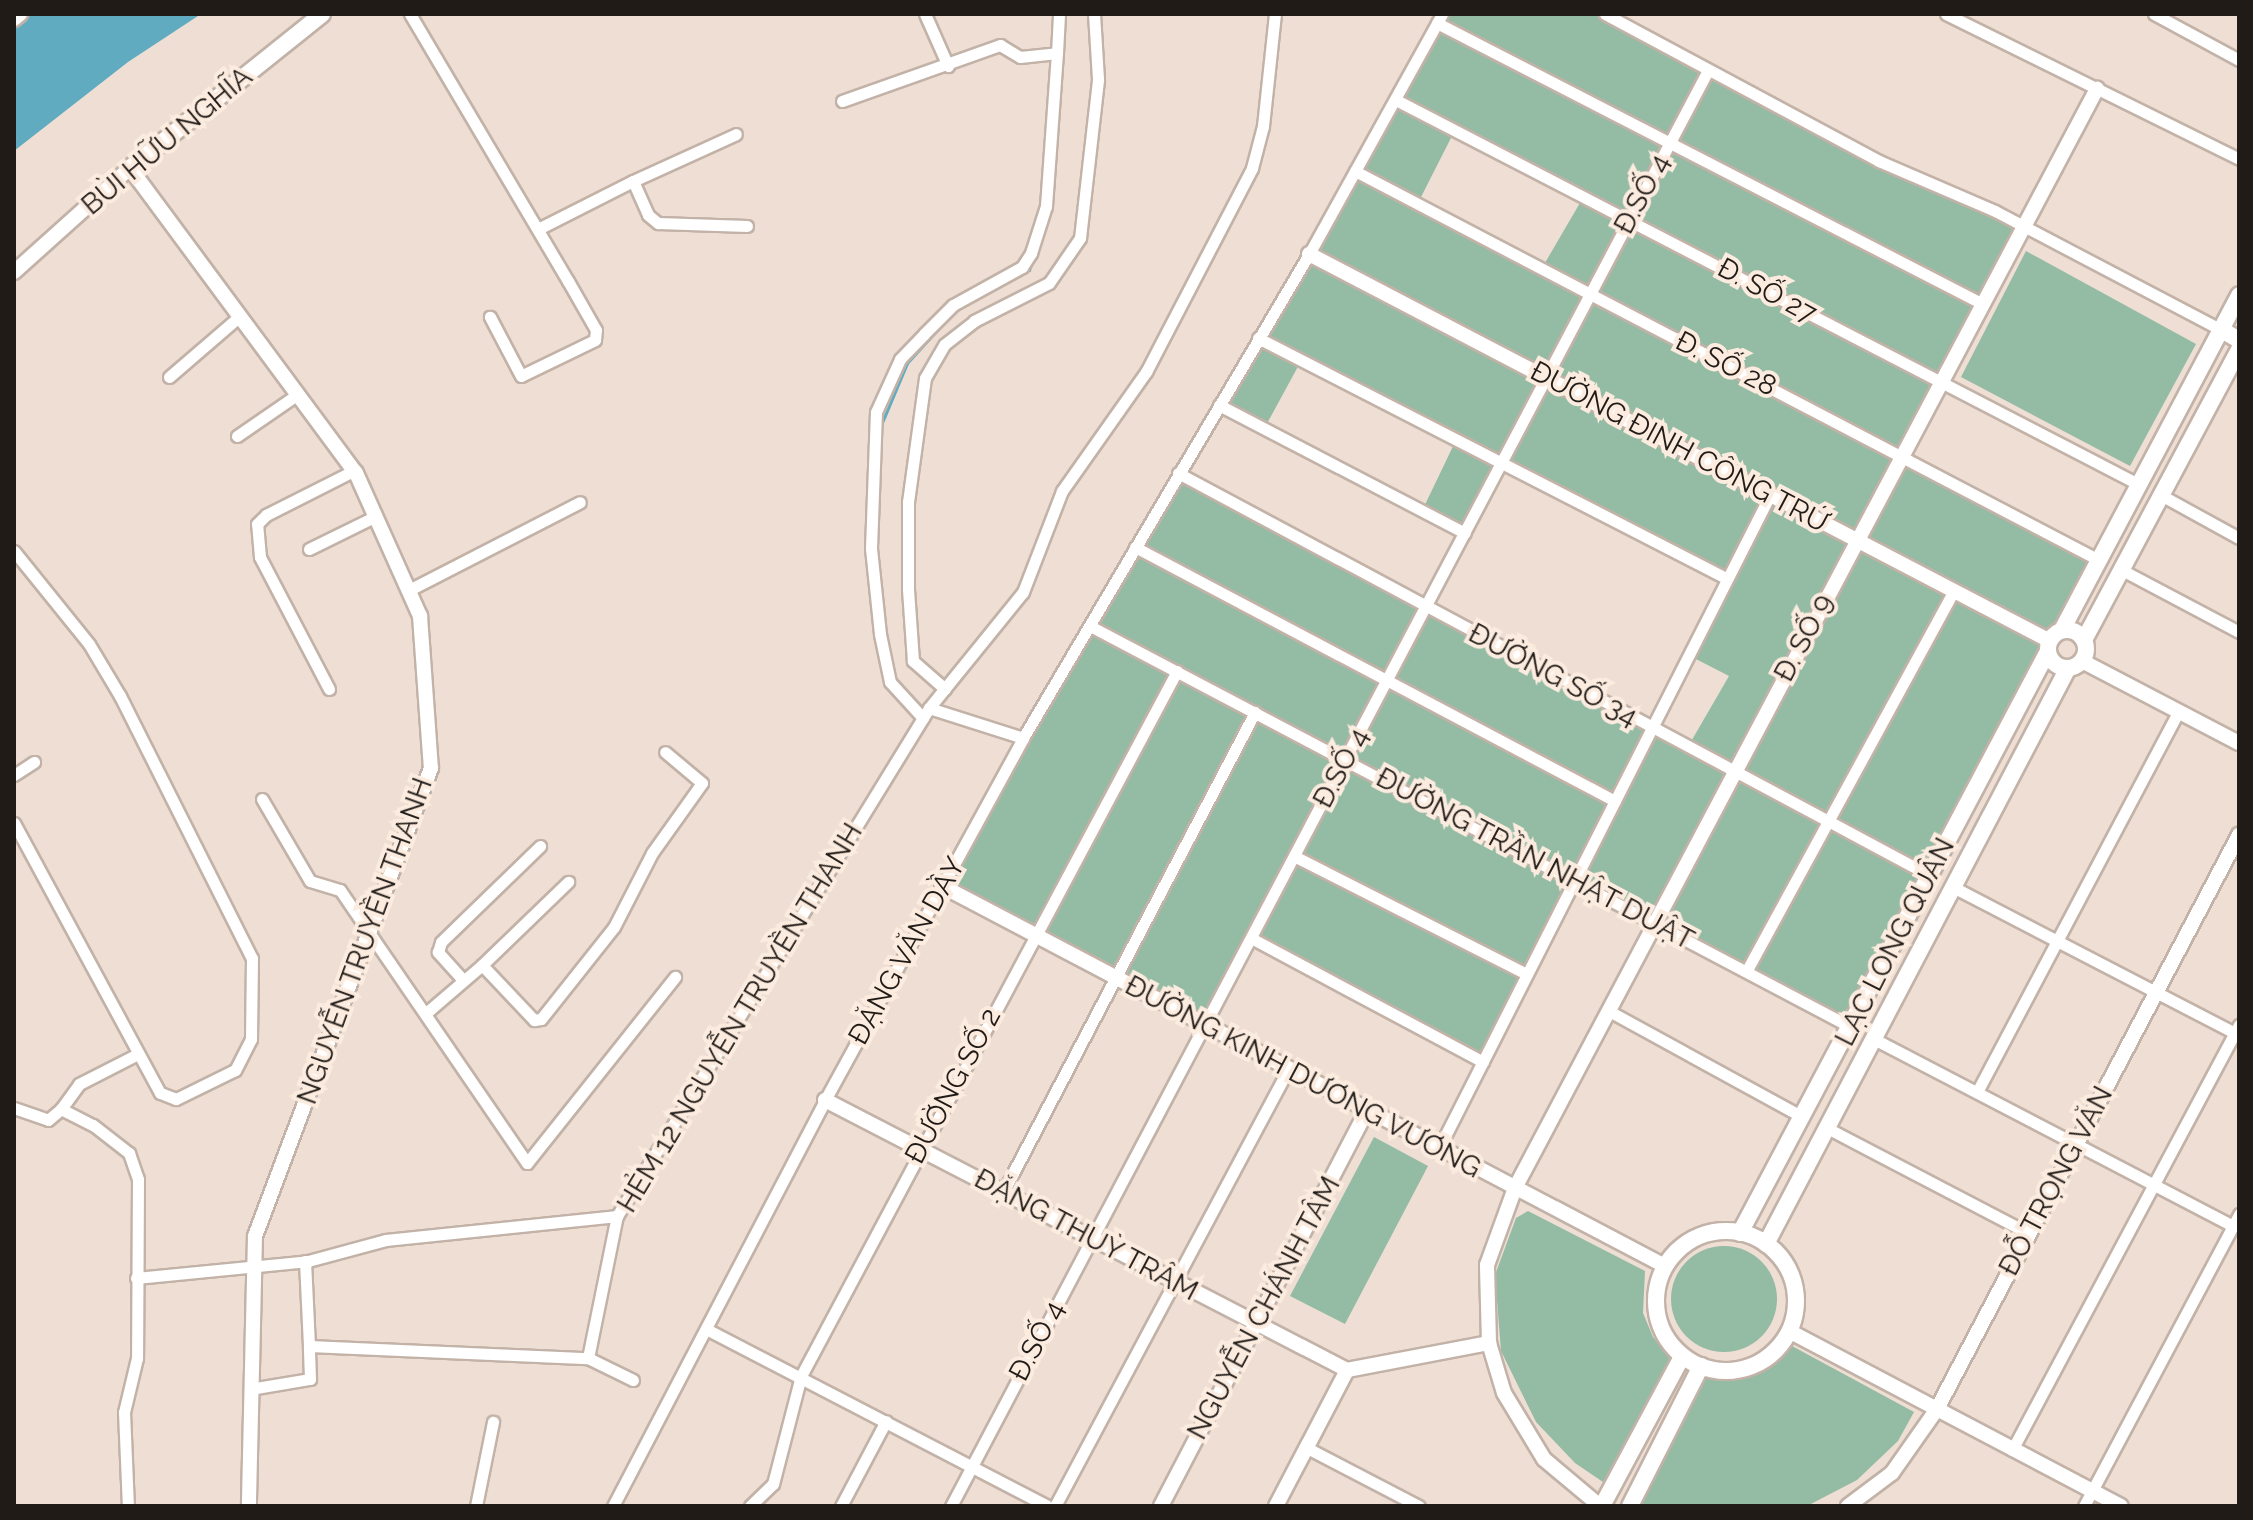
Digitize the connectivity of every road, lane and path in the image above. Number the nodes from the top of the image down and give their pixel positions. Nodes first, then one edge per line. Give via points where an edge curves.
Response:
1 (20, 14) edge
2 (322, 14) edge
3 (410, 14) edge
4 (925, 14) edge
5 (1059, 14) edge
6 (1094, 14) edge
7 (1275, 14) edge
8 (1605, 14) edge
9 (1946, 14) edge
10 (2154, 14) edge
11 (1440, 18) edge
12 (14, 19) edge
13 (1057, 53) junction
14 (2239, 60) edge
15 (948, 66) junction
16 (1708, 70) junction
17 (2097, 89) junction
18 (1396, 100) junction
19 (842, 101) dead end
20 (736, 134) dead end
21 (1670, 143) junction
22 (2239, 159) edge
23 (1879, 161) junction
24 (130, 168) junction
25 (1355, 171) junction
26 (633, 181) junction
27 (1630, 219) junction
28 (747, 226) dead end
29 (2023, 228) junction
30 (538, 229) junction
31 (1309, 254) junction
32 (14, 272) edge
33 (1590, 293) junction
34 (2239, 295) edge
35 (1981, 303) junction
36 (240, 316) junction
37 (490, 317) dead end
38 (2220, 329) junction
39 (1258, 338) junction
40 (2239, 340) edge
41 (2239, 350) edge
42 (169, 377) dead end
43 (1546, 378) junction
44 (1940, 381) junction
45 (298, 394) junction
46 (1219, 405) junction
47 (237, 436) dead end
48 (1901, 455) junction
49 (1501, 463) junction
50 (355, 470) junction
51 (1178, 473) junction
52 (2136, 483) junction
53 (2159, 494) junction
54 (1770, 495) junction
55 (580, 502) dead end
56 (376, 516) junction
57 (1465, 533) junction
58 (2239, 538) edge
59 (1856, 540) junction
60 (1135, 547) junction
61 (309, 549) dead end
62 (14, 551) edge
63 (2097, 559) junction
64 (2120, 569) junction
65 (1726, 578) junction
66 (409, 590) junction
67 (1954, 591) junction
68 (1425, 608) junction
69 (1090, 626) junction
70 (2239, 632) edge
71 (2084, 640) junction
72 (2053, 641) junction
73 (2075, 664) junction
74 (1177, 671) junction
75 (1387, 680) junction
76 (329, 689) dead end
77 (945, 689) junction
78 (2179, 711) junction
79 (1255, 712) junction
80 (926, 713) junction
81 (1649, 725) junction
82 (1023, 738) junction
83 (2239, 743) edge
84 (665, 752) dead end
85 (1345, 759) junction
86 (34, 762) dead end
87 (1734, 771) junction
88 (14, 775) edge
89 (262, 799) dead end
90 (1615, 801) junction
91 (14, 823) edge
92 (1827, 823) junction
93 (2239, 835) edge
94 (540, 846) dead end
95 (1294, 856) junction
96 (1929, 875) junction
97 (1576, 880) junction
98 (568, 882) dead end
99 (942, 886) junction
100 (1953, 887) junction
101 (1658, 923) junction
102 (370, 933) junction
103 (1034, 935) junction
104 (1251, 938) junction
105 (2057, 941) junction
106 (482, 965) junction
107 (1747, 970) junction
108 (1527, 974) junction
109 (675, 977) dead end
110 (1114, 978) junction
111 (463, 980) junction
112 (2156, 992) junction
113 (1609, 1011) junction
114 (426, 1013) junction
115 (1204, 1027) junction
116 (1851, 1027) junction
117 (2237, 1031) edge
118 (1874, 1039) junction
119 (136, 1055) junction
120 (1483, 1062) junction
121 (1288, 1069) junction
122 (1977, 1092) junction
123 (825, 1100) junction
124 (14, 1108) edge
125 (61, 1109) junction
126 (1367, 1111) junction
127 (1803, 1117) junction
128 (1829, 1129) junction
129 (2076, 1144) junction
130 (1440, 1146) junction
131 (919, 1148) junction
132 (2157, 1186) junction
133 (1515, 1188) junction
134 (1003, 1192) junction
135 (2239, 1214) edge
136 (617, 1216) junction
137 (2233, 1226) junction
138 (1740, 1233) junction
139 (2028, 1233) junction
140 (1092, 1238) junction
141 (1766, 1244) junction
142 (305, 1261) junction
143 (253, 1266) junction
144 (1665, 1266) junction
145 (136, 1278) junction
146 (1174, 1281) junction
147 (1256, 1324) junction
148 (706, 1329) junction
149 (1789, 1331) junction
150 (1489, 1343) junction
151 (309, 1346) junction
152 (1682, 1357) junction
153 (588, 1358) junction
154 (1701, 1366) junction
155 (1347, 1370) junction
156 (801, 1376) junction
157 (633, 1380) dead end
158 (250, 1389) junction
159 (1937, 1409) junction
160 (886, 1421) junction
161 (493, 1422) dead end
162 (1307, 1448) junction
163 (2012, 1450) junction
164 (971, 1465) junction
165 (2091, 1492) junction
166 (128, 1506) edge
167 (249, 1506) edge
168 (476, 1506) edge
169 (613, 1506) edge
170 (750, 1506) edge
171 (841, 1506) edge
172 (951, 1506) edge
173 (1047, 1506) edge
174 (1055, 1506) edge
175 (1161, 1506) edge
176 (1276, 1506) edge
177 (1419, 1506) edge
178 (1601, 1506) edge
179 (1630, 1506) edge
180 (1848, 1506) edge
181 (2084, 1506) edge
182 (2121, 1506) edge

1 - 12 street
2 - 24 main road, BÙI HỮU NGHĨA
3 - 30 street
4 - 15 street
5 - 13 street
6 - 77 street via 1098,79 1080,238 1049,283 974,321 945,344 925,378 908,502 908,589 913,661
7 - 77 street, HẺM 12 NGUYỄN TRUYỀN THANH via 1263,126 1252,168 1146,372 1062,491 1023,592
8 - 16 street
8 - 23 street
9 - 17 street
10 - 14 street
11 - 18 street, ĐẶNG VĂN DẦY
11 - 21 street
13 - 15 street via 1020,57 1000,45
13 - 80 street via 1046,206 1031,253 1022,267 953,305 924,334 900,359 876,412 871,548 880,634 890,682
15 - 19 street
16 - 21 street, Đ.SỐ 4
16 - 23 street
17 - 22 street
17 - 29 street, Đ. SỐ 9
18 - 25 street, ĐẶNG VĂN DẦY
18 - 27 street, Đ. SỐ 27
20 - 26 street
21 - 27 street, Đ.SỐ 4
21 - 35 street
23 - 29 street
24 - 32 street, BÙI HỮU NGHĨA
24 - 36 street, NGUYỄN TRUYỀN THANH
25 - 31 street, ĐẶNG VĂN DẦY
25 - 33 street, Đ. SỐ 28
26 - 28 street via 648,215 658,223
26 - 30 street
27 - 33 street, Đ.SỐ 4
27 - 44 street, Đ. SỐ 27
29 - 35 street, Đ. SỐ 9
29 - 38 street
30 - 37 street via 596,330 595,340 521,376
31 - 39 street, ĐẶNG VĂN DẦY
31 - 43 street, ĐƯỜNG ĐINH CÔNG TRỨ
33 - 43 street, Đ.SỐ 4
33 - 48 street, Đ. SỐ 28
34 - 38 main road, LẠC LONG QUÂN
35 - 44 street, Đ. SỐ 9
36 - 42 street
36 - 45 street, NGUYỄN TRUYỀN THANH
38 - 40 main road
38 - 52 main road, LẠC LONG QUÂN
39 - 46 street, ĐẶNG VĂN DẦY
39 - 49 street
41 - 53 main road
43 - 49 street, Đ.SỐ 4
43 - 54 street, ĐƯỜNG ĐINH CÔNG TRỨ
44 - 48 street, Đ. SỐ 9
44 - 52 street, Đ. SỐ 27
45 - 47 street
45 - 50 street, NGUYỄN TRUYỀN THANH
46 - 51 street, ĐẶNG VĂN DẦY
46 - 57 street
48 - 59 street, Đ. SỐ 9
48 - 63 street, Đ. SỐ 28
49 - 57 street, Đ.SỐ 4
49 - 65 street
50 - 56 street, NGUYỄN TRUYỀN THANH
50 - 76 street via 257,524 260,557
51 - 60 street, ĐẶNG VĂN DẦY
51 - 68 street, ĐƯỜNG SỐ 34
52 - 53 main road
52 - 63 main road, LẠC LONG QUÂN
53 - 58 street
53 - 64 main road
54 - 59 street, ĐƯỜNG ĐINH CÔNG TRỨ
54 - 65 street
55 - 66 street
56 - 61 street
56 - 66 street, NGUYỄN TRUYỀN THANH
57 - 68 street, Đ.SỐ 4
59 - 67 street, ĐƯỜNG ĐINH CÔNG TRỨ
59 - 87 street, Đ. SỐ 9
60 - 69 street, ĐẶNG VĂN DẦY
60 - 75 street
62 - 119 street via 89,644 120,696 252,958 251,1039 235,1070 170,1099 156,1088
63 - 64 main road
63 - 72 main road, LẠC LONG QUÂN
64 - 70 street
64 - 71 main road
65 - 81 street
66 - 102 street, NGUYỄN TRUYỀN THANH via 420,616 431,768
67 - 72 street, ĐƯỜNG ĐINH CÔNG TRỨ
67 - 92 street
68 - 75 street, Đ.SỐ 4
68 - 81 street, ĐƯỜNG SỐ 34
69 - 74 street, ĐƯỜNG TRẦN NHẬT DUẬT
69 - 82 street, ĐẶNG VĂN DẦY
71 - 72 main road via 2075,631
71 - 73 main road
72 - 73 main road via 2054,662
72 - 96 main road, LẠC LONG QUÂN
73 - 78 street
73 - 100 main road, LẠC LONG QUÂN
74 - 79 street, ĐƯỜNG TRẦN NHẬT DUẬT
74 - 103 street, ĐƯỜNG SỐ 2
75 - 85 street, Đ.SỐ 4
75 - 90 street
77 - 80 street, HẺM 12 NGUYỄN TRUYỀN THANH
78 - 83 street
78 - 105 street
79 - 85 street, ĐƯỜNG TRẦN NHẬT DUẬT
79 - 110 street
80 - 82 street
80 - 136 street, HẺM 12 NGUYỄN TRUYỀN THANH
81 - 87 street, ĐƯỜNG SỐ 34
81 - 90 street
82 - 99 street, ĐẶNG VĂN DẦY
84 - 106 street via 702,783 652,853 614,927 541,1019 534,1020
85 - 95 street, Đ.SỐ 4
85 - 97 street, ĐƯỜNG TRẦN NHẬT DUẬT
86 - 88 street
87 - 92 street, ĐƯỜNG SỐ 34
87 - 101 street, Đ. SỐ 9
89 - 102 street via 310,881 340,890
90 - 97 street
91 - 119 street
92 - 96 street, ĐƯỜNG SỐ 34
92 - 107 street
93 - 112 street, ĐỖ TRỌNG VĂN
94 - 111 street via 441,942 438,952
95 - 104 street, Đ.SỐ 4
95 - 108 street
96 - 100 main road
96 - 116 main road, LẠC LONG QUÂN
97 - 101 street, ĐƯỜNG TRẦN NHẬT DUẬT
97 - 108 street
98 - 106 street
99 - 103 street, ĐƯỜNG KINH DƯƠNG VƯƠNG
99 - 123 street, ĐẶNG VĂN DẦY
100 - 105 street
100 - 118 main road, LẠC LONG QUÂN
101 - 107 street, ĐƯỜNG TRẦN NHẬT DUẬT
101 - 113 street, Đ. SỐ 9
102 - 114 street
102 - 143 street, NGUYỄN TRUYỀN THANH via 255,1236
103 - 110 street, ĐƯỜNG KINH DƯƠNG VƯƠNG
103 - 131 street, ĐƯỜNG SỐ 2
104 - 115 street, Đ.SỐ 4
104 - 120 street
105 - 112 street
105 - 122 street
106 - 111 street
107 - 116 street, ĐƯỜNG TRẦN NHẬT DUẬT
108 - 120 street
109 - 114 street via 527,1163
110 - 115 street, ĐƯỜNG KINH DƯƠNG VƯƠNG
110 - 134 street
111 - 114 street
112 - 117 street
112 - 129 street, ĐỖ TRỌNG VĂN
113 - 127 street
113 - 133 street, Đ. SỐ 9
115 - 121 street, ĐƯỜNG KINH DƯƠNG VƯƠNG
115 - 140 street, Đ.SỐ 4
116 - 118 main road
116 - 127 main road, LẠC LONG QUÂN
117 - 132 street
118 - 122 street
118 - 128 main road, LẠC LONG QUÂN
119 - 125 street via 79,1084
120 - 130 street
121 - 126 street, ĐƯỜNG KINH DƯƠNG VƯƠNG
121 - 146 street
122 - 129 street
123 - 131 street, ĐẶNG THUỲ TRÂM
123 - 148 street, ĐẶNG VĂN DẦY
124 - 125 street via 48,1120
125 - 145 street via 129,1153 138,1179
126 - 130 street, ĐƯỜNG KINH DƯƠNG VƯƠNG
126 - 147 street, NGUYỄN CHÁNH TÂM
127 - 128 main road
127 - 138 main road, LẠC LONG QUÂN
128 - 139 street
128 - 141 main road, LẠC LONG QUÂN
129 - 132 street
129 - 139 street, ĐỖ TRỌNG VĂN
130 - 133 street, ĐƯỜNG KINH DƯƠNG VƯƠNG
131 - 134 street, ĐẶNG THUỲ TRÂM
131 - 156 street, ĐƯỜNG SỐ 2
132 - 137 street
132 - 163 street
133 - 144 street, ĐƯỜNG KINH DƯƠNG VƯƠNG
133 - 150 street, Đ. SỐ 9 via 1487,1265
134 - 140 street, ĐẶNG THUỲ TRÂM
135 - 137 street
136 - 142 street via 386,1240
136 - 153 street, HẺM 12 NGUYỄN TRUYỀN THANH
137 - 165 street
138 - 141 main road
138 - 144 main road via 1697,1237
139 - 159 street, ĐỖ TRỌNG VĂN
140 - 146 street, ĐẶNG THUỲ TRÂM
140 - 164 street, Đ.SỐ 4
141 - 149 main road via 1781,1257 1793,1283 1795,1312
142 - 143 street
142 - 151 street
143 - 145 street
143 - 158 street, NGUYỄN TRUYỀN THANH
144 - 152 main road via 1656,1313 1664,1335
145 - 166 street via 137,1358 124,1412
146 - 147 street, ĐẶNG THUỲ TRÂM
146 - 174 street
147 - 155 street, ĐẶNG THUỲ TRÂM
147 - 175 street, NGUYỄN CHÁNH TÂM
148 - 156 street
148 - 169 street, ĐẶNG VĂN DẦY
149 - 154 main road via 1778,1348 1752,1365 1721,1371
149 - 159 street
150 - 155 street
150 - 178 street, Đ. SỐ 9 via 1504,1393 1529,1440 1562,1477
151 - 153 street
151 - 158 street via 310,1379
152 - 154 main road
152 - 178 main road
153 - 157 street
154 - 179 main road
155 - 162 street
156 - 160 street
156 - 170 street, ĐƯỜNG SỐ 2 via 773,1484
158 - 167 street, NGUYỄN TRUYỀN THANH
159 - 163 street
159 - 180 street, ĐỖ TRỌNG VĂN via 1892,1473
160 - 164 street
160 - 171 street
161 - 168 street
162 - 176 street
162 - 177 street
163 - 165 street
164 - 172 street, Đ.SỐ 4
164 - 173 street
165 - 181 street
165 - 182 street

